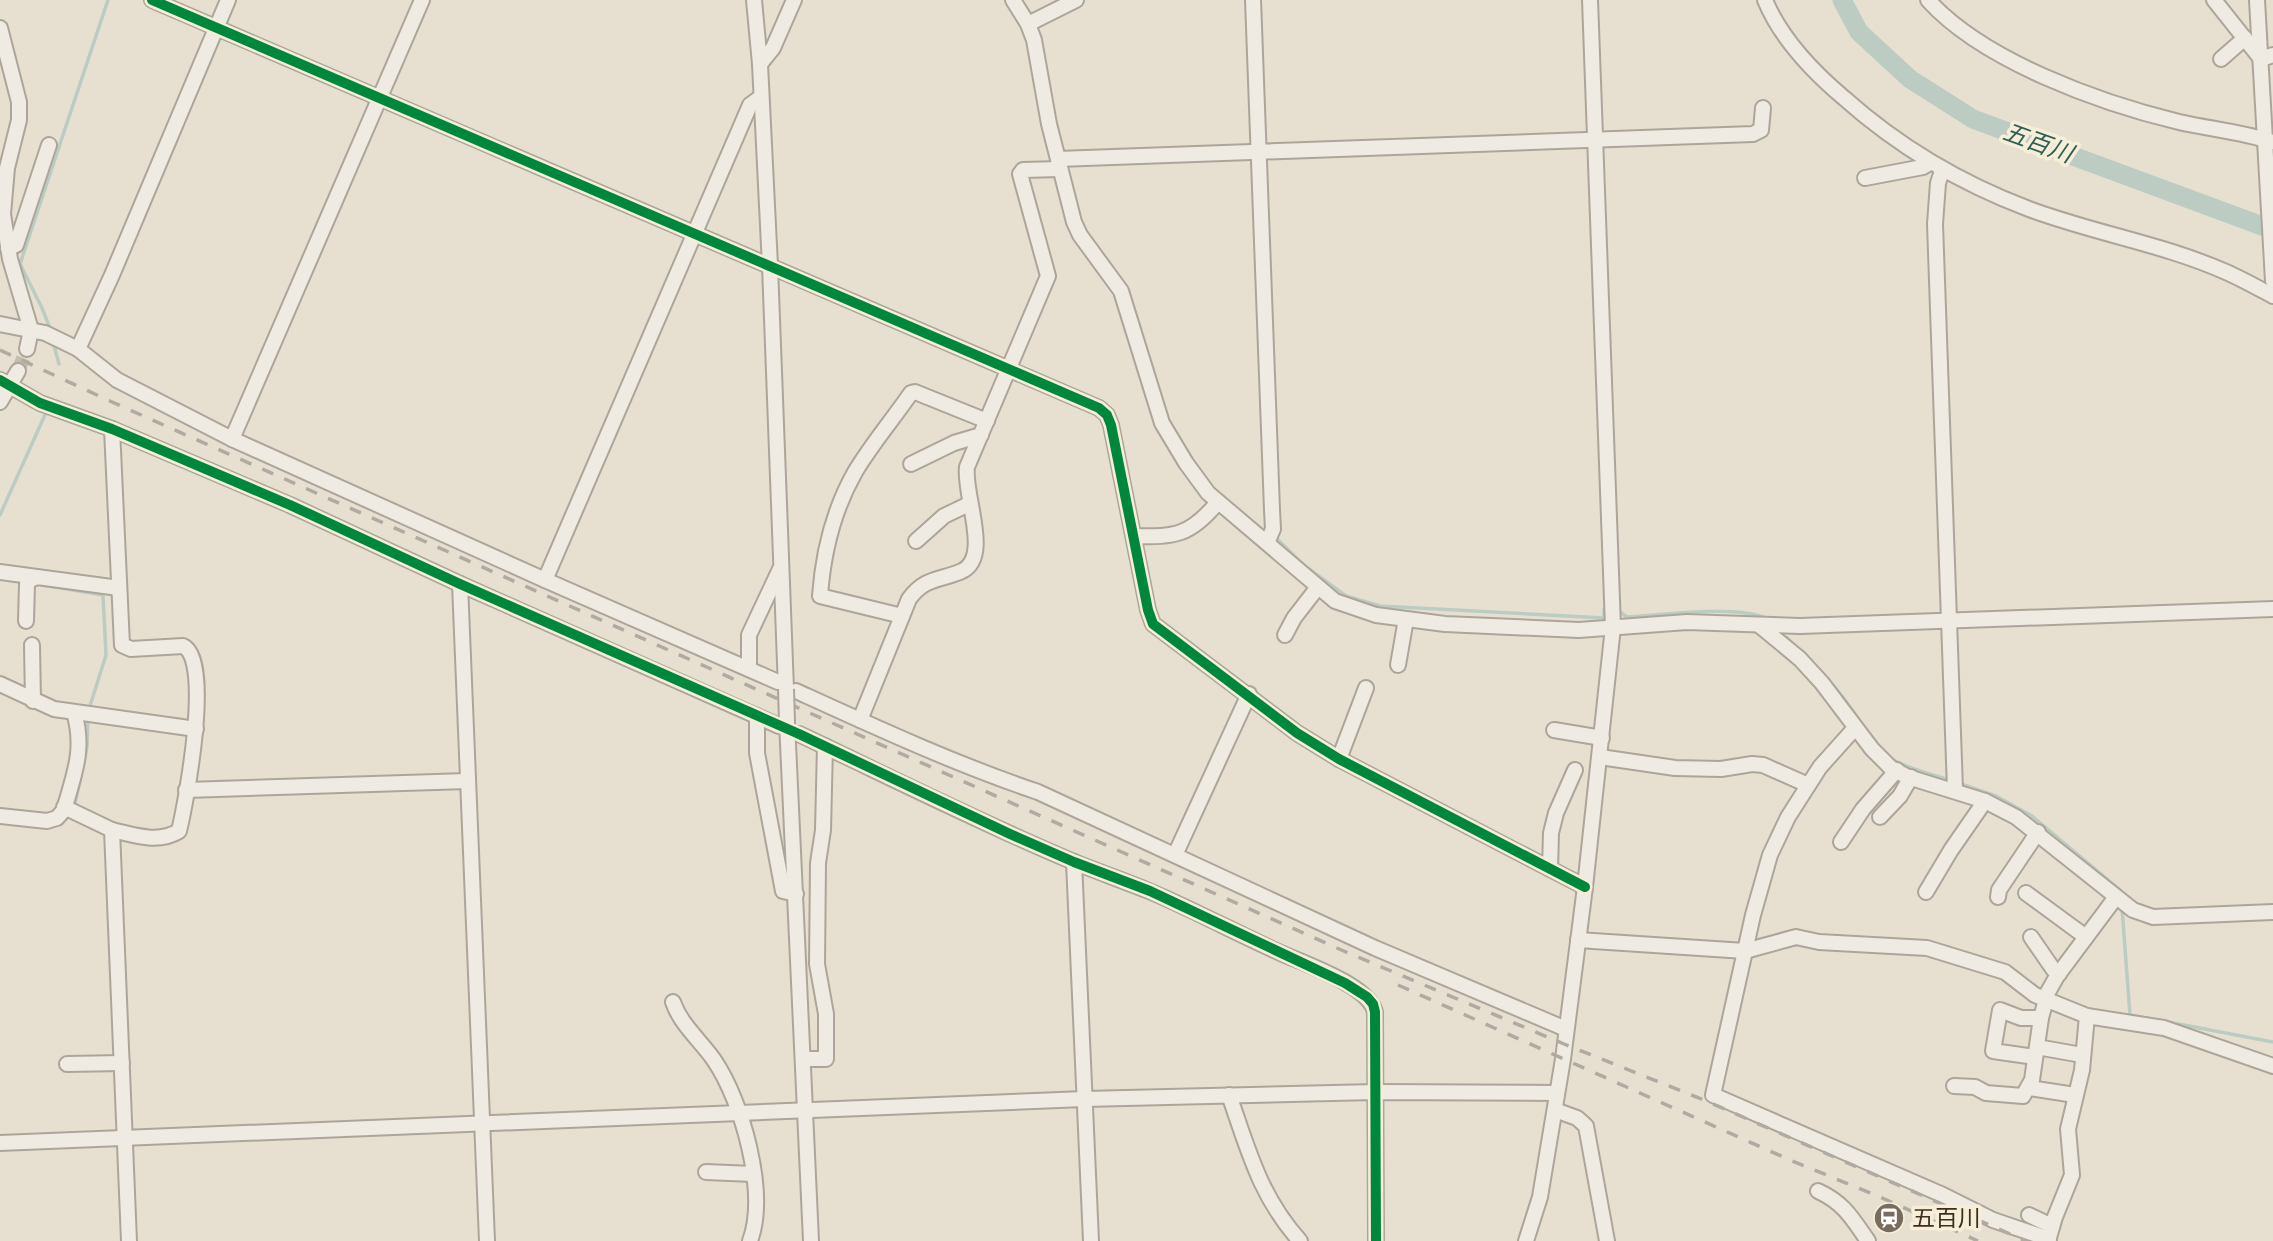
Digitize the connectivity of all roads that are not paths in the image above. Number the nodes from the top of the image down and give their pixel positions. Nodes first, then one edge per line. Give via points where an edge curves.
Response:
1 (152, 0) edge
2 (228, 0) edge
3 (422, 0) edge
4 (754, 0) edge
5 (794, 0) edge
6 (1013, 0) edge
7 (1076, 0) edge
8 (1253, 0) edge
9 (1590, 0) edge
10 (1765, 0) edge
11 (1928, 0) edge
12 (2214, 0) edge
13 (2257, 0) edge
14 (1028, 24) junction
15 (0, 28) edge
16 (216, 29) junction
17 (2245, 38) junction
18 (2270, 56) edge
19 (2221, 59) dead end
20 (760, 64) junction
21 (379, 97) junction
22 (761, 97) junction
23 (1763, 108) dead end
24 (1595, 138) junction
25 (2268, 142) edge
26 (49, 145) dead end
27 (1258, 151) junction
28 (1059, 164) junction
29 (1936, 167) junction
30 (1865, 178) dead end
31 (693, 234) junction
32 (8, 248) junction
33 (770, 266) junction
34 (2273, 281) edge
35 (2273, 296) edge
36 (0, 324) edge
37 (38, 332) junction
38 (27, 349) tunnel mouth
39 (78, 349) junction
40 (1009, 369) junction
41 (18, 370) tunnel mouth
42 (5, 383) edge
43 (0, 402) edge
44 (987, 421) junction
45 (112, 429) junction
46 (981, 435) junction
47 (232, 439) junction
48 (911, 464) dead end
49 (1218, 502) junction
50 (969, 504) junction
51 (1134, 536) junction
52 (916, 541) dead end
53 (1267, 542) junction
54 (781, 567) junction
55 (0, 572) edge
56 (37, 577) junction
57 (545, 580) junction
58 (460, 584) junction
59 (1318, 587) junction
60 (119, 588) junction
61 (2273, 609) edge
62 (902, 616) junction
63 (1406, 619) junction
64 (26, 621) dead end
65 (1948, 622) junction
66 (1759, 625) junction
67 (1613, 628) junction
68 (1285, 635) dead end
69 (32, 645) dead end
70 (1398, 665) dead end
71 (749, 669) junction
72 (0, 684) edge
73 (787, 687) junction
74 (1366, 688) dead end
75 (1249, 694) junction
76 (33, 701) junction
77 (84, 713) junction
78 (757, 716) junction
79 (860, 720) junction
80 (783, 724) junction
81 (1855, 728) junction
82 (196, 729) junction
83 (1554, 730) dead end
84 (799, 734) dead end
85 (1602, 738) junction
86 (825, 746) junction
87 (1600, 757) junction
88 (1339, 759) junction
89 (1575, 770) dead end
90 (1897, 771) junction
91 (1911, 777) junction
92 (467, 781) junction
93 (1808, 785) junction
94 (186, 790) junction
95 (1955, 790) junction
96 (1985, 802) junction
97 (64, 807) junction
98 (0, 816) edge
99 (1880, 817) dead end
100 (112, 830) junction
101 (2038, 832) junction
102 (1842, 842) dead end
103 (1175, 855) junction
104 (1074, 862) junction
105 (1550, 869) junction
106 (1585, 887) junction
107 (1926, 892) dead end
108 (2026, 893) dead end
109 (796, 894) junction
110 (1998, 897) dead end
111 (2117, 898) junction
112 (2273, 912) edge
113 (2031, 937) dead end
114 (2086, 937) junction
115 (1578, 940) junction
116 (1745, 951) junction
117 (2059, 974) junction
118 (2045, 1000) junction
119 (673, 1002) dead end
120 (2041, 1017) junction
121 (2087, 1017) junction
122 (1566, 1029) junction
123 (2036, 1052) junction
124 (2082, 1055) junction
125 (803, 1059) junction
126 (122, 1063) junction
127 (67, 1064) dead end
128 (2273, 1066) edge
129 (1954, 1086) dead end
130 (2030, 1088) junction
131 (1375, 1093) junction
132 (1557, 1093) junction
133 (1229, 1095) junction
134 (2075, 1095) junction
135 (1084, 1099) junction
136 (806, 1109) junction
137 (1555, 1110) junction
138 (740, 1113) junction
139 (482, 1123) junction
140 (125, 1138) junction
141 (0, 1143) edge
142 (706, 1172) dead end
143 (753, 1174) junction
144 (1818, 1191) dead end
145 (2029, 1216) dead end
146 (2050, 1236) edge
147 (129, 1241) edge
148 (486, 1241) edge
149 (750, 1241) edge
150 (811, 1241) edge
151 (1091, 1241) edge
152 (1300, 1241) edge
153 (1376, 1241) edge
154 (1526, 1241) edge
155 (1607, 1241) edge
156 (1868, 1241) edge

1 - 16 street
2 - 16 street
3 - 21 street
4 - 20 street
5 - 20 street via 773,48
6 - 14 street
7 - 14 street
8 - 27 street
9 - 24 street
10 - 29 street via 1797,52 1827,84
11 - 25 street via 1966,35 2056,82 2156,116
12 - 17 street
13 - 18 street
14 - 28 street
15 - 32 street via 19,102 3,214
16 - 21 street
16 - 39 street
17 - 18 street
17 - 19 street
18 - 25 street
20 - 22 street
21 - 31 street
21 - 47 street
22 - 31 street via 750,105
22 - 33 street
23 - 24 street via 1761,130 1754,134
24 - 27 street
24 - 67 street
25 - 34 street
26 - 32 street via 16,245
27 - 28 street
27 - 53 street via 1273,529
28 - 40 street via 1020,174 1048,276
28 - 49 street via 1074,222 1125,301 1162,423 1197,480
29 - 30 street
29 - 35 street via 2031,210 2226,271
29 - 65 street via 1934,225
31 - 33 street
31 - 57 street
32 - 37 street
33 - 40 street
33 - 54 street
36 - 37 street
37 - 38 street
37 - 39 street
39 - 47 street via 117,380
40 - 44 street
40 - 51 street via 1107,415
41 - 42 street
42 - 43 street
42 - 45 street via 40,403
44 - 46 street
44 - 62 street via 911,393 848,487 830,534 820,596
45 - 58 street
45 - 60 street
46 - 48 street
46 - 50 street via 967,467
47 - 57 street
49 - 51 street via 1196,524 1175,535
49 - 53 street
50 - 52 street via 944,516
50 - 62 street via 977,544 972,561 964,570 918,587
51 - 75 street via 1153,624
53 - 59 street
54 - 71 street via 748,635
54 - 73 street
55 - 56 street
56 - 60 street
56 - 64 street via 27,584
57 - 71 street
58 - 78 street
58 - 92 street
59 - 63 street via 1344,605
59 - 68 street
60 - 82 street via 125,648 183,646 194,656
61 - 65 street
62 - 79 street
63 - 67 street
63 - 70 street
65 - 66 street
65 - 95 street
66 - 67 street via 1687,622
66 - 81 street via 1800,659
67 - 85 street
69 - 76 street
71 - 73 street
72 - 76 street
73 - 79 street
73 - 80 street, bridge
74 - 88 street
75 - 88 street via 1297,733
75 - 103 street
76 - 77 street
77 - 82 street
77 - 97 street via 78,726 80,751
78 - 80 street
78 - 109 street via 757,753 783,891
79 - 103 street via 1038,792
80 - 109 street
81 - 90 street
81 - 93 street
82 - 94 street
83 - 85 street
84 - 86 street
85 - 87 street
86 - 104 street
86 - 125 street via 817,964 826,1014 825,1059
87 - 93 street via 1675,768 1763,765
87 - 106 street
88 - 105 street
89 - 105 street via 1556,813
90 - 91 street
90 - 102 street via 1863,809
91 - 95 street
91 - 99 street
92 - 94 street
92 - 139 street
93 - 116 street via 1770,855
94 - 100 street via 179,831 154,838
95 - 96 street
96 - 101 street
96 - 107 street
97 - 98 street via 53,820
97 - 100 street
100 - 126 street
101 - 110 street
101 - 111 street
103 - 122 street via 1375,948
104 - 131 street via 1150,891 1367,997 1375,1012
104 - 135 street
105 - 106 street
106 - 115 street
108 - 114 street
109 - 125 street
111 - 112 street via 2153,917
111 - 114 street
113 - 117 street
114 - 117 street
115 - 116 street
115 - 122 street
116 - 118 street via 1796,937 1927,948 2005,972
116 - 146 street via 1713,1095 1993,1220
117 - 118 street
118 - 120 street
118 - 121 street
119 - 138 street via 715,1061
120 - 123 street
120 - 123 street via 2021,1018 2000,1010 1993,1051
121 - 124 street
121 - 128 street via 2164,1028
122 - 132 street
123 - 124 street
123 - 130 street
124 - 134 street
125 - 136 street
126 - 127 street
126 - 140 street
129 - 130 street via 2023,1096
130 - 134 street
131 - 132 street
131 - 133 street
131 - 153 street
132 - 137 street
133 - 135 street
133 - 152 street via 1267,1198
134 - 146 street via 2068,1137 2072,1175
135 - 136 street
135 - 151 street
136 - 138 street
136 - 150 street
137 - 154 street via 1540,1197
137 - 155 street via 1586,1126
138 - 139 street
138 - 143 street
139 - 140 street
139 - 148 street
140 - 141 street
140 - 147 street
142 - 143 street
143 - 149 street via 755,1216
144 - 156 street via 1845,1208
145 - 146 street

